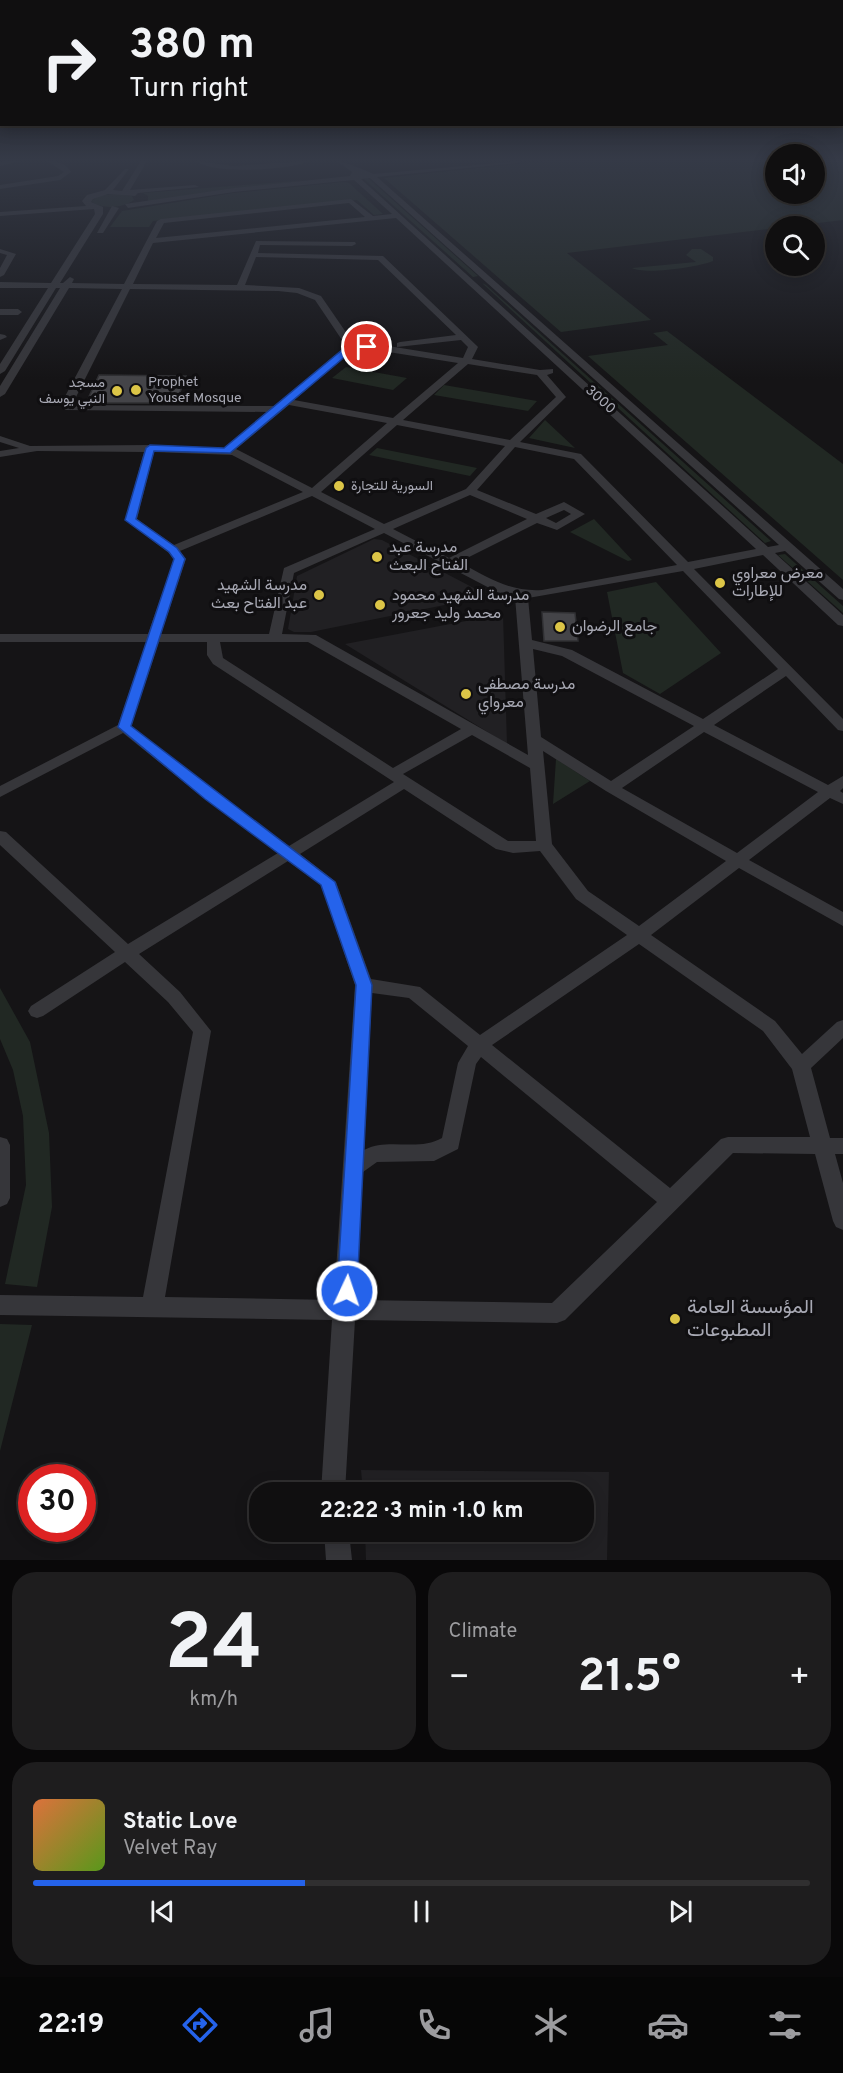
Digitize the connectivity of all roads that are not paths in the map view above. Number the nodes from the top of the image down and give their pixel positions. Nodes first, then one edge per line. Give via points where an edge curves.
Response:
1 (87, 234) edge
2 (99, 234) edge
3 (156, 234) edge
4 (226, 234) edge
5 (275, 234) edge
6 (418, 234) edge
7 (436, 234) edge
8 (364, 238) dead end
9 (153, 241) junction
10 (259, 243) junction
11 (320, 244) junction
12 (352, 244) dead end
13 (0, 250) edge
14 (253, 255) junction
15 (3, 265) edge
16 (0, 275) edge
17 (486, 279) junction
18 (469, 281) junction
19 (0, 285) edge
20 (54, 286) junction
21 (66, 286) junction
22 (127, 286) junction
23 (240, 288) junction
24 (0, 312) edge
25 (18, 312) dead end
26 (463, 337) junction
27 (351, 347) junction
28 (382, 348) junction
29 (466, 361) junction
30 (564, 368) junction
31 (0, 371) edge
32 (540, 373) junction
33 (0, 394) edge
34 (289, 402) junction
35 (277, 409) junction
36 (398, 422) junction
37 (0, 439) edge
38 (513, 443) junction
39 (37, 448) junction
40 (150, 448) junction
41 (227, 451) junction
42 (0, 454) edge
43 (315, 491) junction
44 (470, 491) junction
45 (386, 529) junction
46 (788, 547) junction
47 (173, 550) junction
48 (766, 552) junction
49 (450, 562) junction
50 (685, 568) junction
51 (521, 595) junction
52 (843, 596) edge
53 (843, 622) edge
54 (0, 638) edge
55 (152, 639) junction
56 (213, 639) junction
57 (275, 639) junction
58 (526, 643) junction
59 (786, 670) junction
60 (704, 725) junction
61 (124, 727) junction
62 (843, 727) edge
63 (472, 729) junction
64 (534, 739) junction
65 (535, 765) junction
66 (399, 778) junction
67 (611, 788) junction
68 (838, 790) edge
69 (0, 792) edge
70 (0, 836) edge
71 (544, 845) junction
72 (290, 855) junction
73 (738, 860) junction
74 (843, 920) edge
75 (639, 935) junction
76 (125, 952) junction
77 (364, 985) junction
78 (37, 1011) dead end
79 (843, 1027) edge
80 (479, 1045) junction
81 (801, 1066) junction
82 (0, 1145) edge
83 (833, 1146) edge
84 (354, 1167) junction
85 (0, 1197) edge
86 (671, 1201) junction
87 (843, 1221) edge
88 (0, 1305) edge
89 (153, 1308) junction
90 (346, 1312) junction
91 (334, 1482) edge
92 (338, 1542) edge
93 (339, 1560) edge

1 - 20 street
2 - 21 street
3 - 9 street
4 - 9 street
5 - 10 street
6 - 18 street, 3000
7 - 17 street, 3000
8 - 11 street
9 - 22 street
10 - 11 street
10 - 14 street
11 - 12 street
13 - 15 street via 12,254
14 - 23 street
14 - 26 street via 380,258
15 - 16 street
17 - 18 street
17 - 46 street, 3000
18 - 30 street, 3000
19 - 20 street
20 - 21 street
20 - 31 street
21 - 22 street
21 - 33 street
22 - 23 street
22 - 35 street via 66,404 69,408
23 - 27 street via 299,291 318,298
24 - 25 street
26 - 28 street
26 - 29 street via 473,347
27 - 28 street
27 - 34 street
28 - 29 street
29 - 32 street
29 - 36 street
30 - 32 street
30 - 48 street, 3000
32 - 38 street via 561,397
34 - 35 street
34 - 36 street
35 - 41 street
36 - 38 street
36 - 43 street
37 - 39 street
38 - 44 street
38 - 50 street via 577,456
39 - 40 street
39 - 42 street
40 - 41 street
40 - 47 street via 131,520
41 - 43 street via 246,456
43 - 45 street
43 - 47 street
44 - 45 street
44 - 49 street via 535,517
45 - 49 street
45 - 57 street via 288,571
46 - 48 street
46 - 52 street, 3000
47 - 55 street via 180,559
48 - 50 street
48 - 53 street, 3000
49 - 51 street via 503,590
50 - 51 street
50 - 59 street
51 - 58 street
54 - 55 street
55 - 56 street
55 - 61 street
56 - 57 street
56 - 66 street via 218,661
57 - 63 street via 311,638
58 - 60 street via 567,653
58 - 64 street
59 - 60 street
59 - 62 street
60 - 67 street
60 - 68 street
61 - 69 street
61 - 72 street
63 - 65 street
63 - 66 street
64 - 65 street
64 - 67 street
65 - 71 street
66 - 71 street via 502,845
66 - 72 street
67 - 73 street
68 - 73 street
70 - 76 street
71 - 75 street via 582,895
72 - 76 street
72 - 77 street via 328,882
73 - 74 street
73 - 75 street
75 - 80 street
75 - 81 street via 769,1026
76 - 78 street
76 - 89 street via 174,997 202,1031
77 - 80 street via 414,992
77 - 84 street
79 - 81 street
80 - 84 street via 467,1064 451,1143 434,1153 374,1154
80 - 86 street
81 - 83 street
82 - 85 street
83 - 86 street via 728,1145
83 - 87 street
84 - 90 street
86 - 90 street via 557,1313
88 - 89 street
89 - 90 street
90 - 91 street
92 - 93 street

